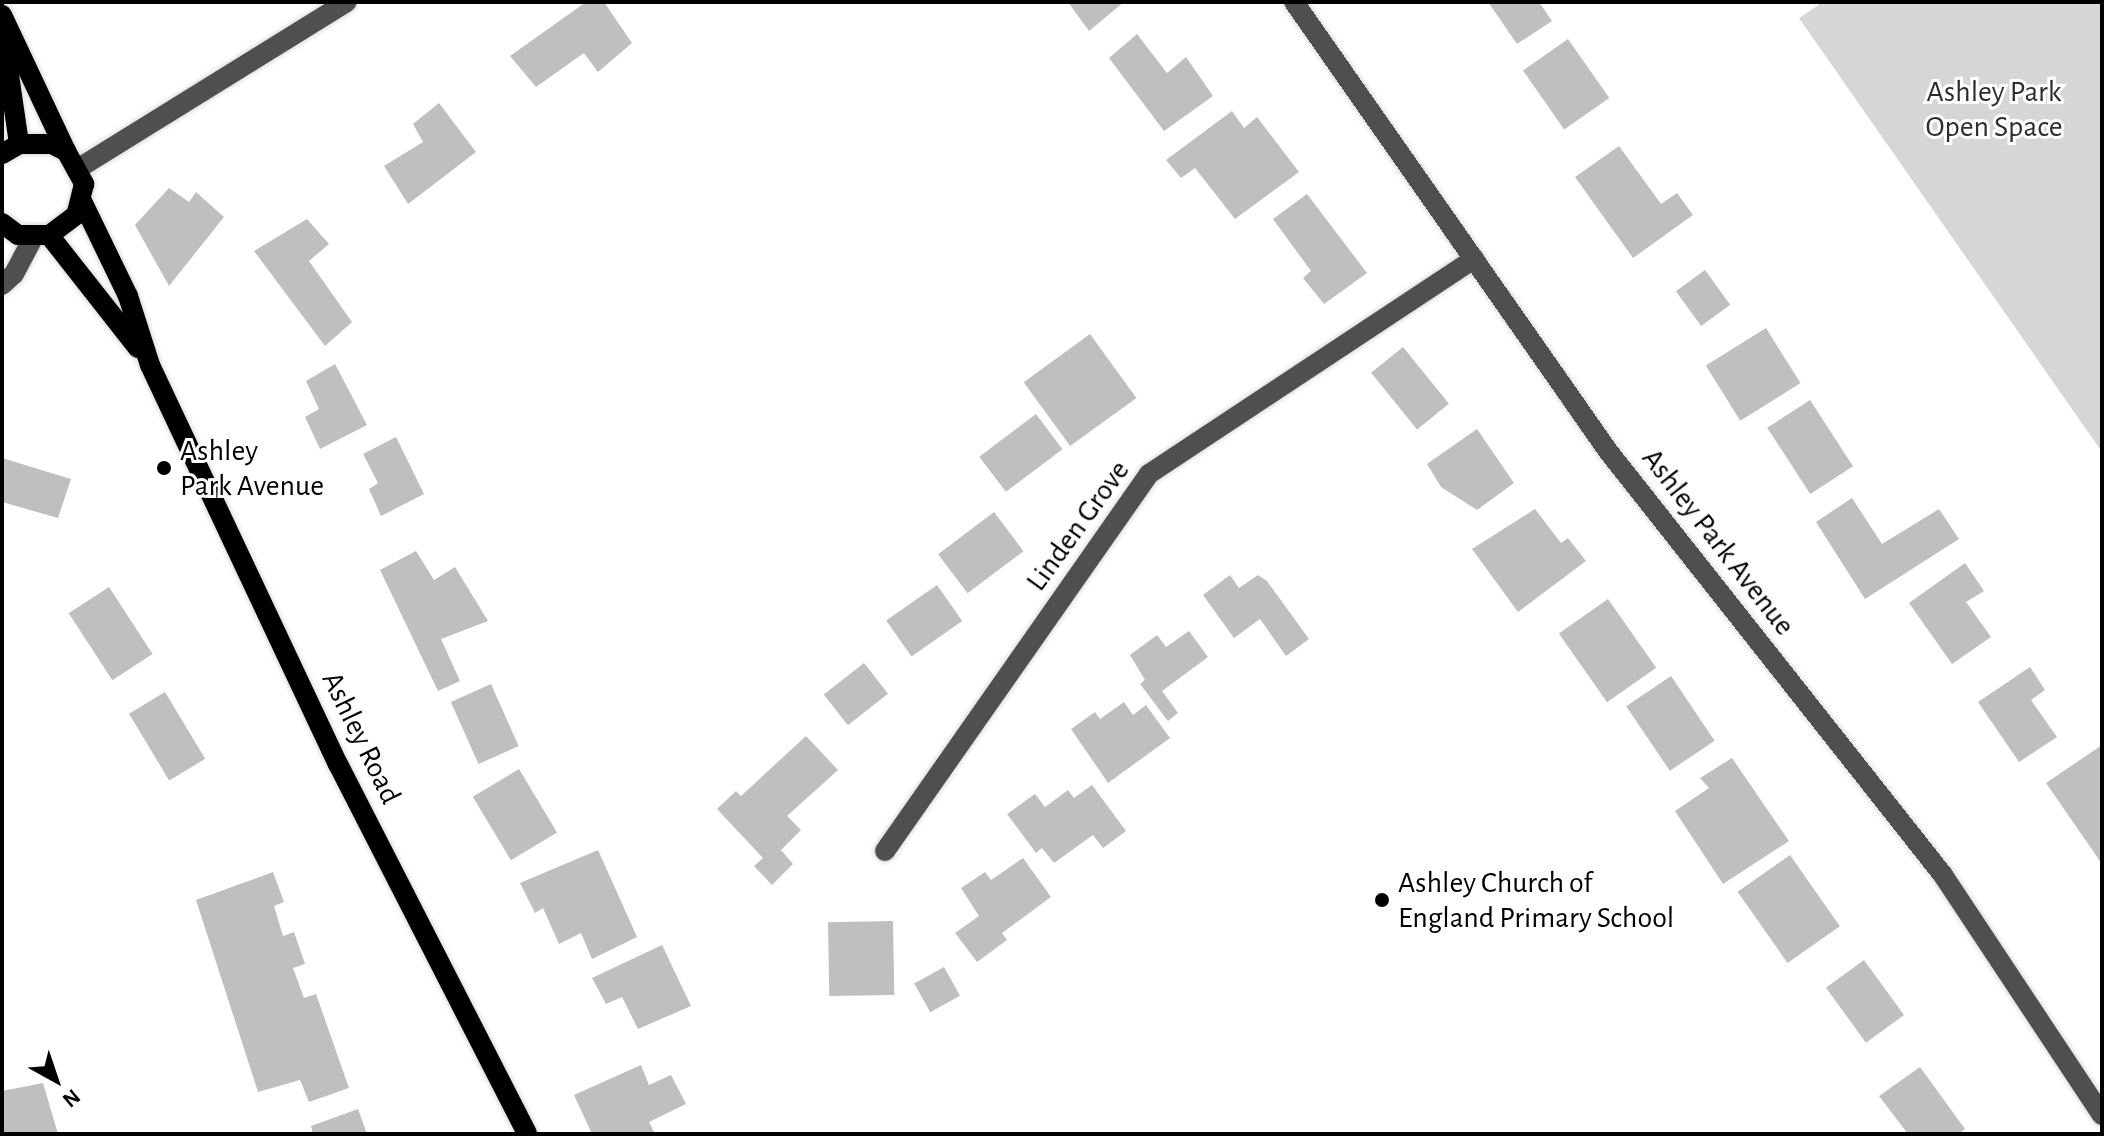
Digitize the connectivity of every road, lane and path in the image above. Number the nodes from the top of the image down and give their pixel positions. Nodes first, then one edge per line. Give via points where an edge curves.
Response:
1 (347, 2) edge
2 (1294, 2) edge
3 (2, 15) edge
4 (2, 27) edge
5 (10, 149) edge
6 (66, 151) junction
7 (79, 168) junction
8 (82, 201) junction
9 (2, 223) edge
10 (41, 236) junction
11 (1474, 259) junction
12 (2, 285) edge
13 (150, 365) junction
14 (885, 851) dead end
15 (2102, 1115) edge
16 (527, 1134) edge

1 - 7 street
2 - 11 street, Ashley Park Avenue
3 - 6 main road
4 - 5 main road
5 - 6 main road via 35,141
6 - 7 main road
7 - 8 main road
8 - 10 main road via 70,222
8 - 13 main road, Ashley Road via 128,296
9 - 10 main road
10 - 12 street
10 - 13 main road, Ashley Road
11 - 14 street, Linden Grove via 1149,474
11 - 15 street, Ashley Park Avenue via 1608,451 1943,875
13 - 16 main road, Ashley Road via 338,764

